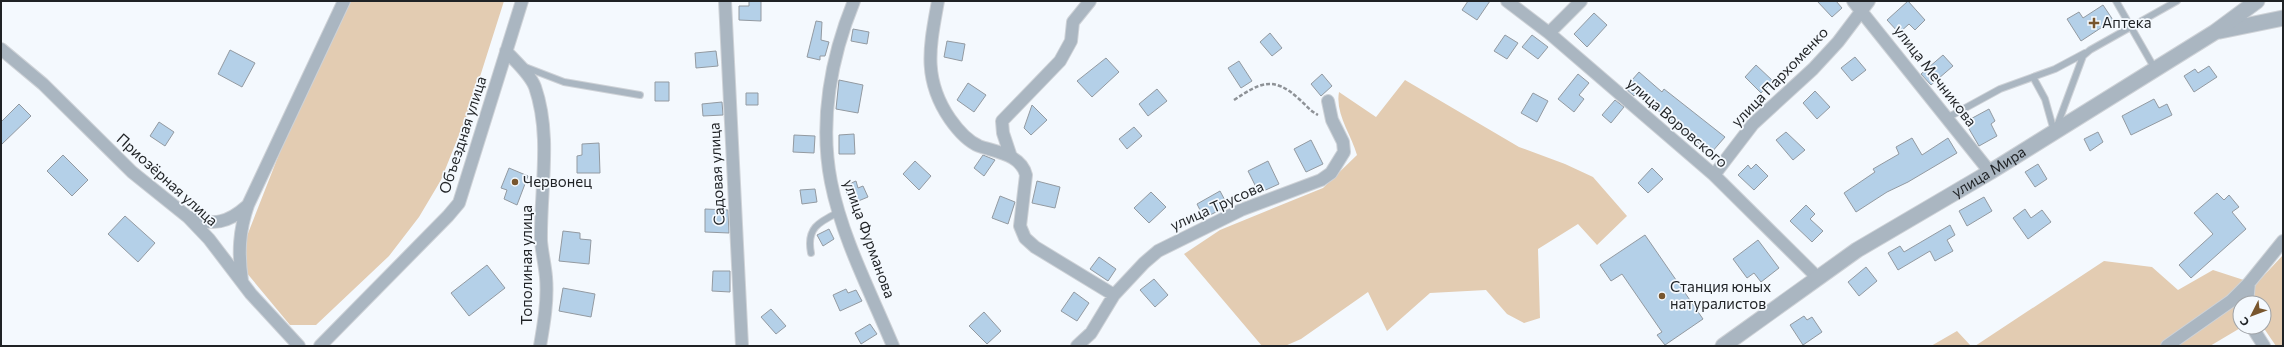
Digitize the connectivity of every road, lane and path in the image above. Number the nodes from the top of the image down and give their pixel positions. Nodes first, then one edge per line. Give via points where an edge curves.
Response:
1 (344, 1) edge
2 (522, 1) edge
3 (726, 1) edge
4 (854, 1) edge
5 (938, 1) edge
6 (1090, 1) edge
7 (1507, 1) edge
8 (1581, 1) edge
9 (2116, 1) edge
10 (2177, 1) edge
11 (2257, 1) edge
12 (1861, 4) edge
13 (2283, 18) edge
14 (2131, 27) junction
15 (2215, 32) junction
16 (1549, 33) junction
17 (1, 49) edge
18 (2090, 50) junction
19 (506, 51) junction
20 (518, 65) junction
21 (2155, 68) junction
22 (2034, 77) junction
23 (640, 95) dead end
24 (1234, 100) dead end
25 (1328, 101) dead end
26 (1947, 118) junction
27 (1332, 120) junction
28 (2054, 131) junction
29 (1011, 156) junction
30 (1990, 172) junction
31 (1714, 175) junction
32 (248, 205) junction
33 (839, 212) junction
34 (188, 217) junction
35 (2283, 241) edge
36 (811, 253) dead end
37 (1818, 278) junction
38 (243, 283) junction
39 (2249, 283) junction
40 (1114, 295) junction
41 (2247, 295) edge
42 (2257, 335) edge
43 (299, 346) edge
44 (320, 346) edge
45 (540, 346) edge
46 (742, 346) edge
47 (893, 346) edge
48 (1077, 346) edge
49 (1723, 346) edge
50 (2167, 346) edge
51 (2264, 346) edge

1 - 32 street
2 - 19 street, Объездная улица
3 - 46 street, Садовая улица
4 - 33 street, улица Фурманова via 841,33 829,86 827,145 831,181
5 - 29 street via 931,37 930,60 935,94 958,130 977,145
6 - 29 street via 1073,22 1071,41 1060,61 1002,121 1003,133
7 - 16 street, улица Воровского
8 - 16 street
9 - 14 lane
10 - 14 lane
11 - 15 street, улица Мира
12 - 26 street, улица Мечникова
12 - 31 street, улица Пархоменко via 1838,42 1813,69 1753,124
13 - 15 street
14 - 18 lane
14 - 21 lane
15 - 21 street, улица Мира
16 - 31 street, улица Воровского
17 - 34 street, Приозёрная улица via 43,84 132,172
18 - 22 lane via 2072,61
18 - 28 lane via 2080,63 2060,121
19 - 20 street, Тополиная улица
19 - 44 street, Объездная улица via 459,203
20 - 23 lane via 564,82
20 - 45 street, Тополиная улица via 534,85 542,126 544,187 541,241 546,278 546,315
21 - 28 street, улица Мира
22 - 26 lane via 2000,89
22 - 28 lane via 2045,99
24 - 27 path via 1252,87 1268,82 1298,98 1317,115
25 - 27 street, улица Трусова
26 - 30 street, улица Мечникова
27 - 40 street, улица Трусова via 1343,142 1344,152 1331,172 1321,180 1241,210 1158,251
28 - 30 street, улица Мира
29 - 40 street via 1025,169 1020,226 1025,238 1035,247
30 - 37 street, улица Мира via 1857,250
31 - 37 street, улица Воровского
32 - 34 street via 232,218 216,223
32 - 38 street via 241,224 239,240
33 - 36 lane via 816,226 810,235
33 - 47 street, улица Фурманова
34 - 38 street, Приозёрная улица via 209,239
35 - 39 street
37 - 49 street, улица Мира
38 - 43 street, Приозёрная улица
39 - 41 street
39 - 50 street via 2231,302
40 - 48 street, улица Трусова via 1091,333
42 - 51 street

